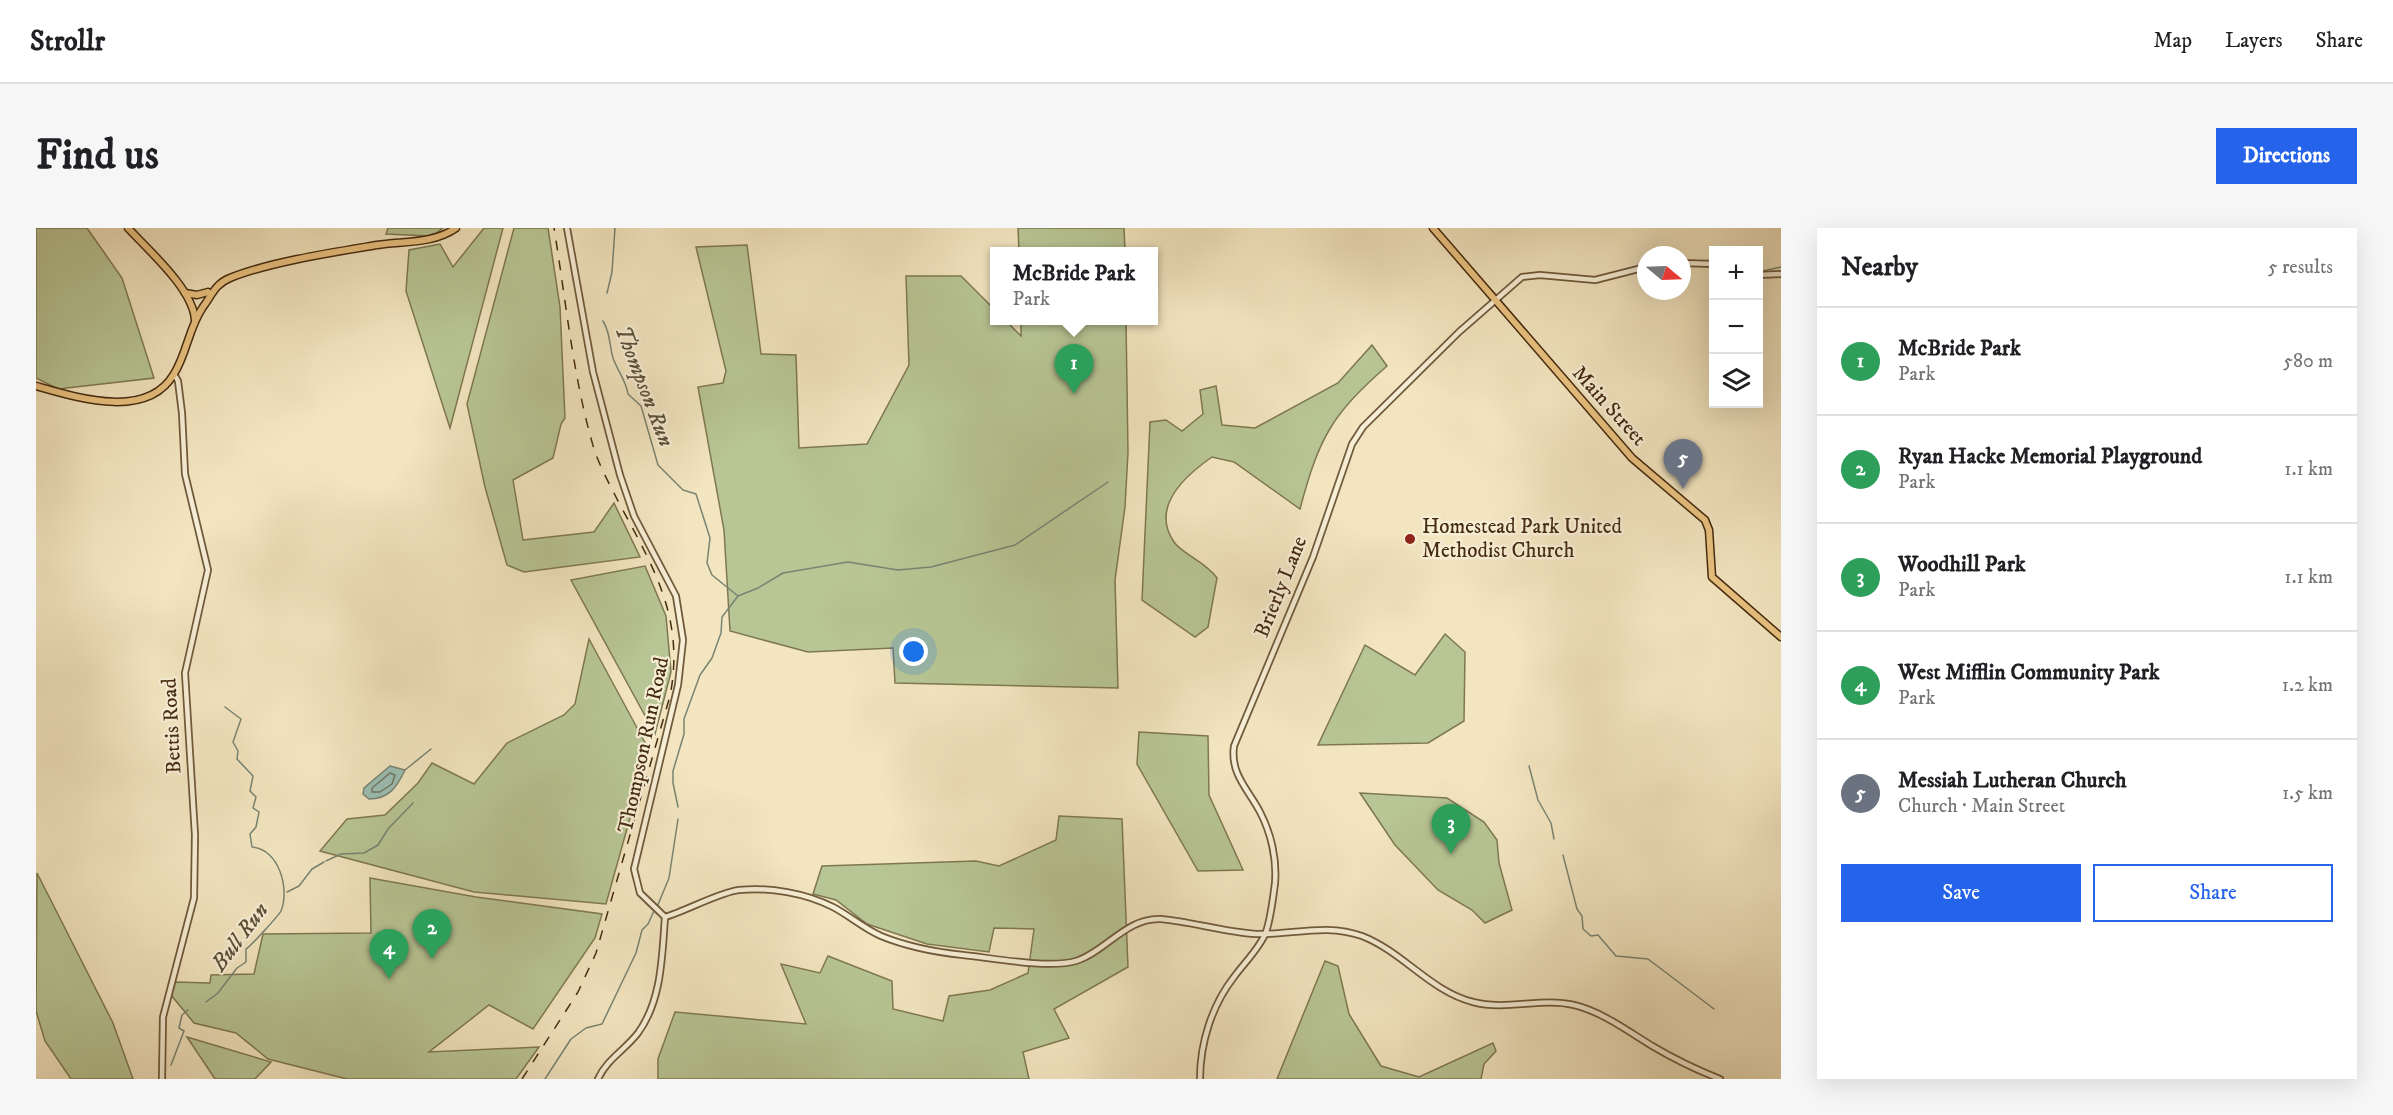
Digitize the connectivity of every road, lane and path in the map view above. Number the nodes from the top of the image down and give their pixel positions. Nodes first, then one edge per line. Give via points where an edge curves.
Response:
1 (128, 228) edge
2 (456, 228) edge
3 (567, 228) edge
4 (1433, 228) edge
5 (1691, 263) edge
6 (1709, 264) edge
7 (1637, 269) edge
8 (1781, 274) edge
9 (1763, 275) edge
10 (229, 278) junction
11 (208, 292) junction
12 (185, 293) junction
13 (1495, 300) junction
14 (202, 308) junction
15 (195, 321) junction
16 (174, 374) junction
17 (36, 387) edge
18 (1781, 637) edge
19 (665, 917) junction
20 (1265, 933) junction
21 (162, 1079) edge
22 (598, 1079) edge
23 (1200, 1079) edge
24 (1720, 1079) edge

1 - 12 main road
2 - 10 main road via 432,239 378,245
3 - 19 street, Thompson Run Road via 593,372 620,475 634,516 676,596 681,632 678,685 633,869 640,892
4 - 13 main road, Main Street
5 - 6 street
7 - 13 street, Brierly Lane via 1595,280 1530,275 1522,277
8 - 9 street
10 - 11 main road via 219,280
10 - 14 main road via 216,287
11 - 12 main road
11 - 14 main road
12 - 15 main road
13 - 18 main road, Main Street via 1632,458 1705,520 1712,577
13 - 20 street, Brierly Lane via 1357,435 1313,557 1236,738 1233,765 1260,812 1275,858
14 - 15 main road
15 - 16 main road
16 - 17 main road via 160,391 131,403
16 - 21 street, Bettis Road via 182,413 187,486 208,570 185,673 195,835 194,898 163,1017
19 - 20 street via 736,890 780,892 833,907 882,936 928,951 1056,963 1083,958 1145,921 1158,919
19 - 22 street via 657,990 649,1018
20 - 23 street via 1226,987 1210,1019
20 - 24 street via 1325,928 1365,937 1448,993 1494,1006 1577,1006

